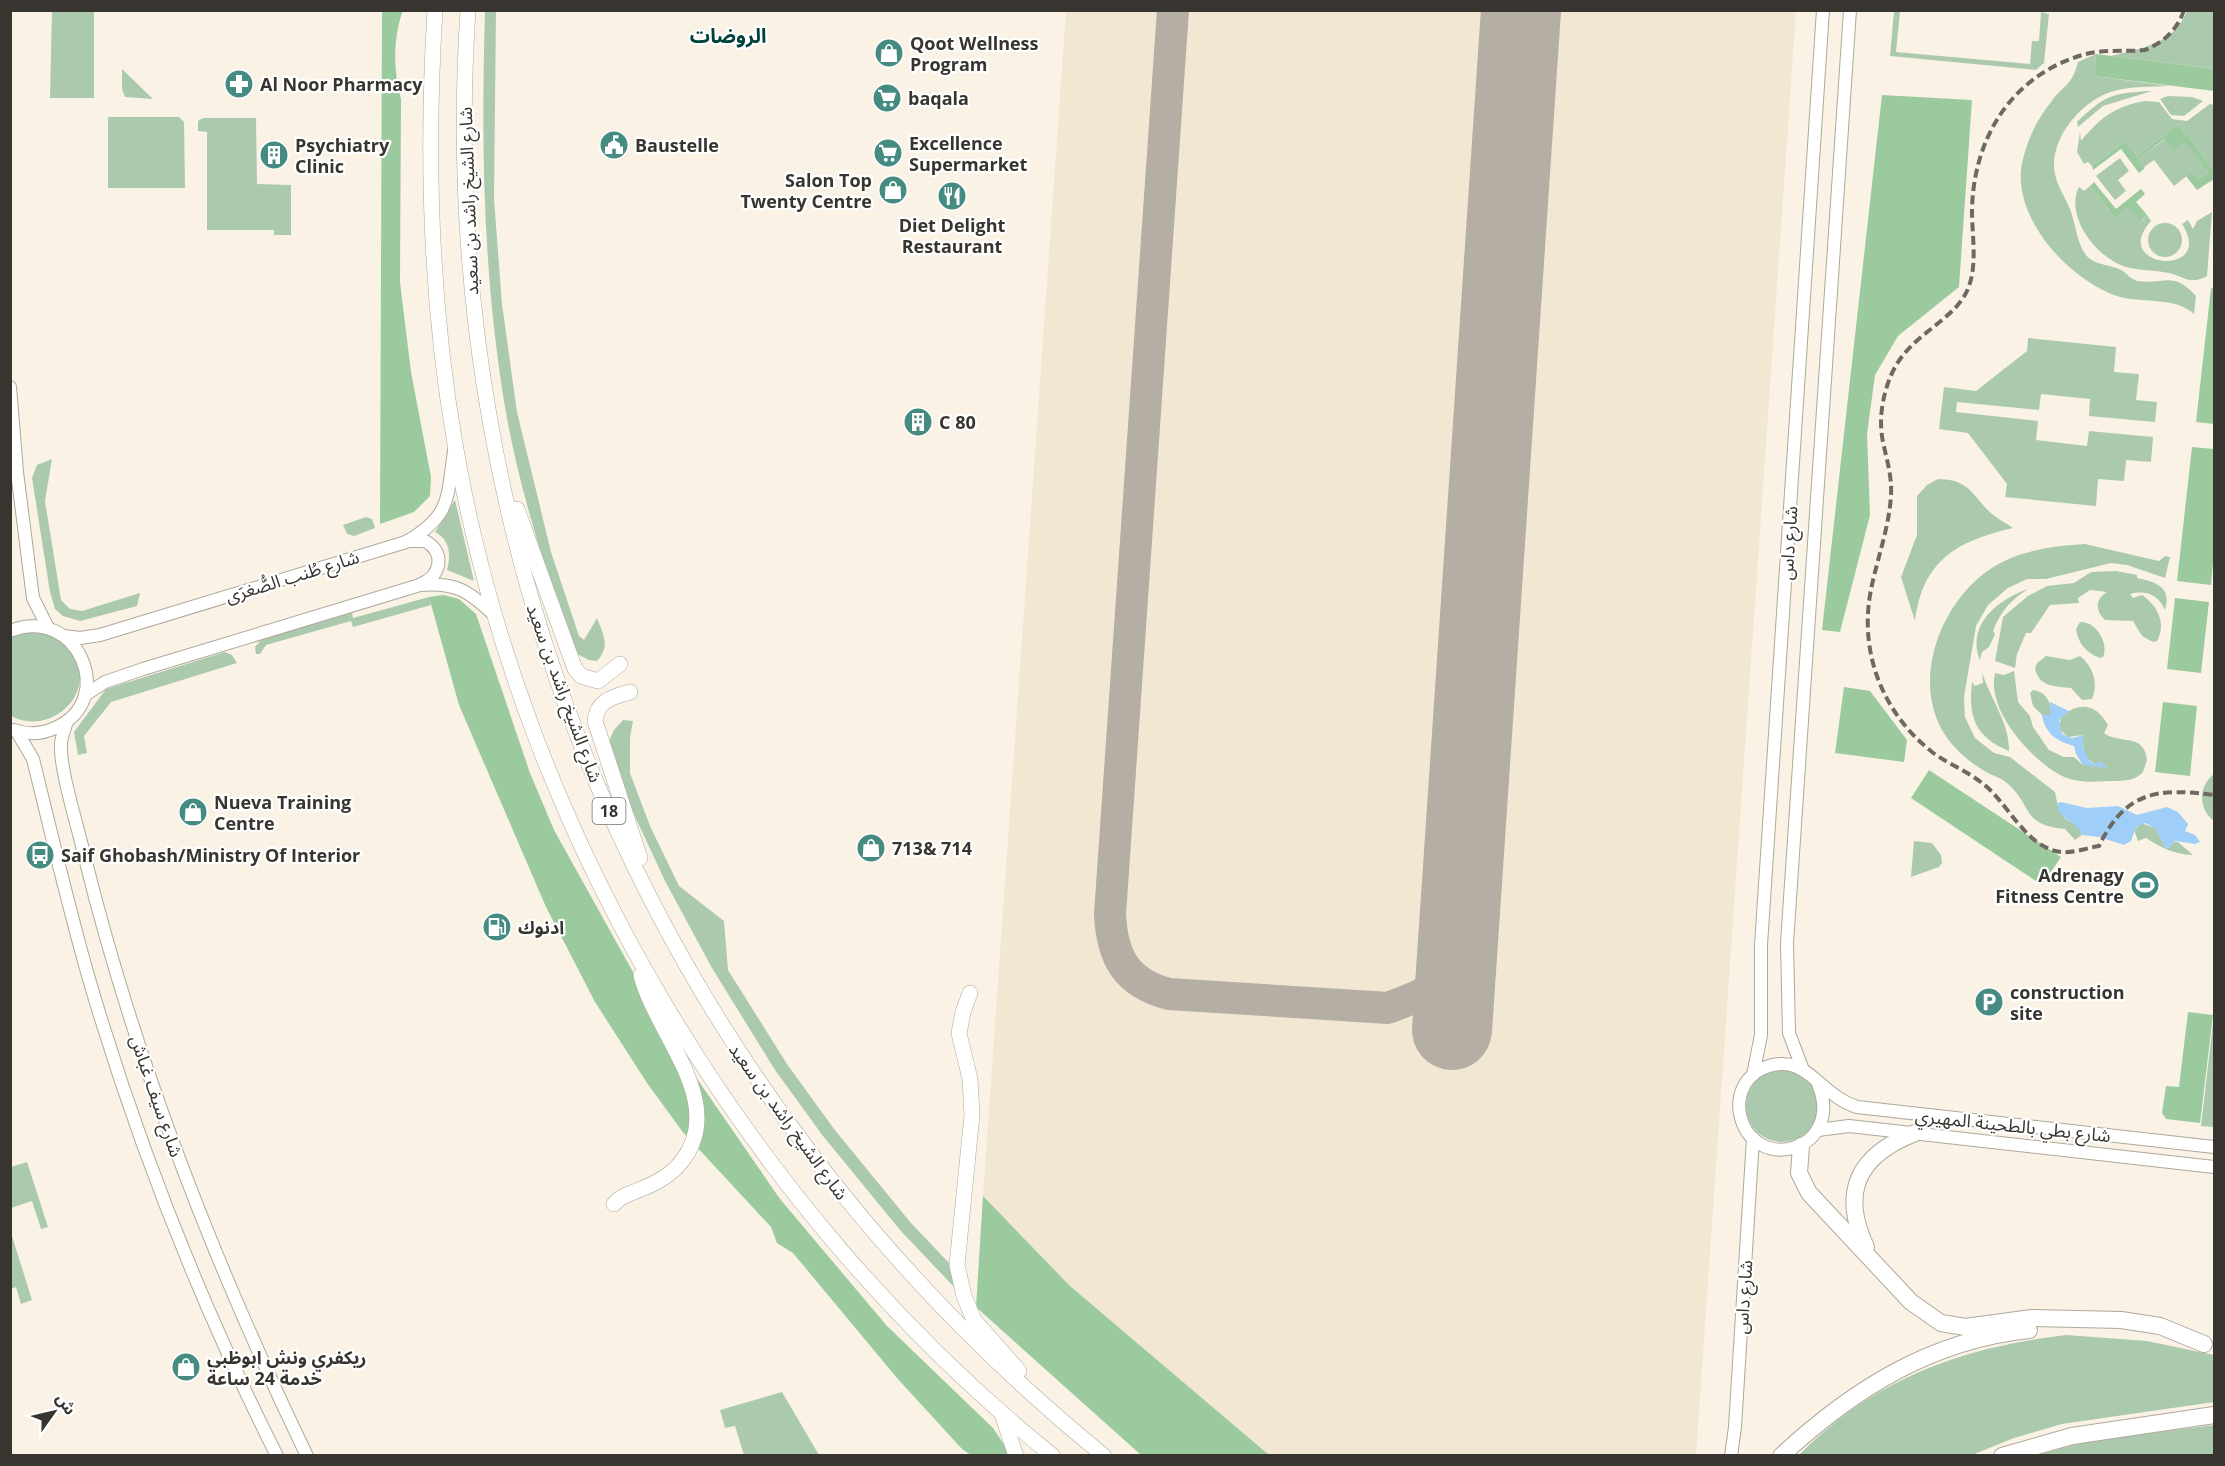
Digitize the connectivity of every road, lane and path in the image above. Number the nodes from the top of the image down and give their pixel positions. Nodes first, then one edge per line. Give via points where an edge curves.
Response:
1 (435, 10) edge
2 (468, 10) edge
3 (1823, 10) edge
4 (1850, 10) edge
5 (10, 387) edge
6 (455, 444) junction
7 (499, 472) junction
8 (406, 542) junction
9 (420, 585) junction
10 (494, 615) junction
11 (48, 628) junction
12 (10, 631) edge
13 (64, 636) junction
14 (620, 664) dead end
15 (630, 692) dead end
16 (85, 695) junction
17 (67, 721) junction
18 (14, 730) edge
19 (661, 921) junction
20 (637, 954) junction
21 (970, 993) dead end
22 (1803, 1070) junction
23 (1753, 1075) junction
24 (1818, 1084) junction
25 (1818, 1130) junction
26 (1915, 1133) junction
27 (1753, 1138) junction
28 (1801, 1146) junction
29 (2214, 1147) edge
30 (2214, 1167) edge
31 (614, 1204) dead end
32 (1873, 1261) junction
33 (2209, 1345) edge
34 (1000, 1412) junction
35 (2214, 1415) edge
36 (1067, 1425) junction
37 (277, 1455) edge
38 (307, 1455) edge
39 (1016, 1455) edge
40 (1053, 1455) edge
41 (1104, 1455) edge
42 (1731, 1455) edge
43 (1781, 1455) edge
44 (2002, 1455) edge

1 - 6 main road, شارع الشيخ راشد بن سعيد / 18 via 429,151 431,239
2 - 7 main road, شارع الشيخ راشد بن سعيد / 18 via 464,65 465,226 474,331
3 - 23 street, شارع داس via 1761,945 1761,1035
4 - 22 street, شارع داس via 1786,943 1789,1033
5 - 11 street via 33,598
6 - 8 street, شارع طُنب الصُّغرَى via 443,511 429,528
6 - 10 main road, شارع الشيخ راشد بن سعيد / 18
7 - 14 main road via 519,514 575,669 581,676 598,681
7 - 19 main road, شارع الشيخ راشد بن سعيد / 18 via 533,612 605,803
8 - 9 street via 425,541 437,553 435,575
8 - 13 street, شارع طُنب الصُّغرَى via 100,635
9 - 10 street via 461,588
9 - 16 street via 143,669 105,682
10 - 20 main road, شارع الشيخ راشد بن سعيد / 18 via 565,809 601,889
11 - 12 street via 31,626
11 - 13 street
13 - 16 street via 82,658 87,676
15 - 19 main road via 603,703 595,721
16 - 17 street
17 - 18 street via 44,732
17 - 38 street, شارع سيف غباش via 61,745 68,783 109,947 142,1056 231,1292
18 - 37 street, شارع سيف غباش via 33,759 80,948 135,1119 200,1290
19 - 36 main road, شارع الشيخ راشد بن سعيد / 18 via 716,1018 826,1175 951,1318
20 - 31 main road via 651,1004 693,1087 698,1116 691,1146 674,1170
20 - 34 main road, شارع الشيخ راشد بن سعيد / 18 via 716,1084 844,1254 903,1319
21 - 36 main road via 959,1033 970,1079 972,1115 959,1222 957,1265 961,1286 974,1320
22 - 23 street via 1783,1063 1769,1065
22 - 24 street
23 - 27 street via 1740,1095 1738,1108
24 - 25 street via 1825,1112
24 - 29 street, شارع بطي بالطحينة المهيري via 1835,1098 1857,1107
25 - 26 street, شارع بطي بالطحينة المهيري via 1850,1126
25 - 28 street
26 - 30 street, شارع بطي بالطحينة المهيري
26 - 32 highway via 1877,1155 1856,1186 1855,1221
27 - 28 street via 1773,1149
27 - 42 street, شارع داس
28 - 32 highway via 1798,1164 1805,1187
32 - 33 highway via 1918,1309 1949,1325 1975,1326 2032,1318 2113,1320 2160,1326
33 - 43 highway via 2140,1331 2092,1328 2044,1328 1975,1339 1884,1376 1833,1410
34 - 39 main road
34 - 40 main road, شارع الشيخ راشد بن سعيد / 18
35 - 44 highway via 2072,1436
36 - 41 main road, شارع الشيخ راشد بن سعيد / 18

